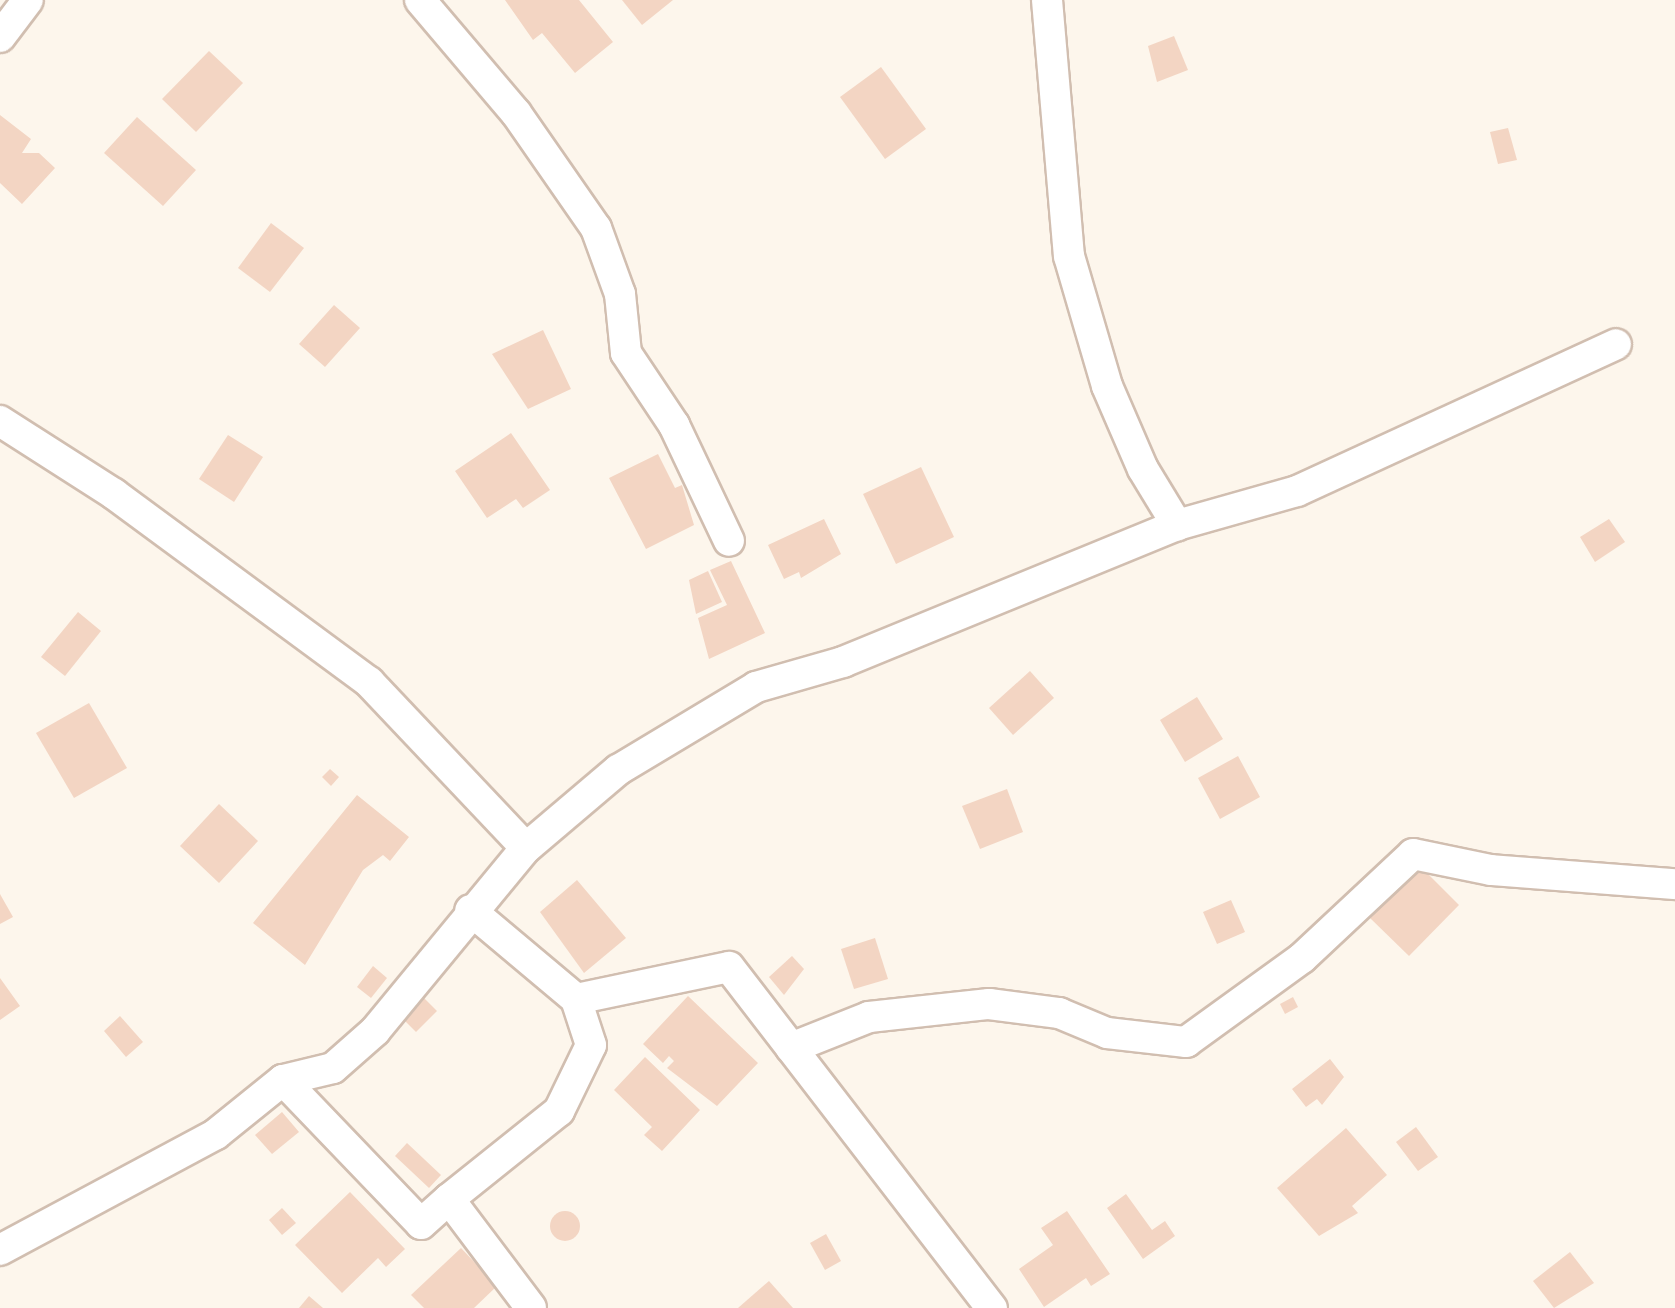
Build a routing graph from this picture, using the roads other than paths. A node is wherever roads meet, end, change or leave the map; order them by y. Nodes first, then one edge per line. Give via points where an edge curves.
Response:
1 (28, 0) edge
2 (420, 0) edge
3 (1047, 0) edge
4 (0, 37) edge
5 (1616, 344) dead end
6 (0, 421) edge
7 (1177, 525) junction
8 (729, 541) dead end
9 (526, 848) junction
10 (1675, 884) edge
11 (470, 910) junction
12 (576, 999) junction
13 (791, 1048) junction
14 (283, 1080) junction
15 (449, 1199) junction
16 (0, 1250) edge
17 (531, 1308) edge
18 (992, 1308) edge

1 - 4 street
2 - 8 street via 516,113 596,228 620,294 626,353 674,425
3 - 7 street via 1069,256 1107,386 1143,469
5 - 7 street via 1297,491
6 - 9 street via 114,494 369,682
7 - 9 street via 843,662 756,687 618,770
9 - 11 street
10 - 13 street via 1491,870 1413,854 1302,958 1186,1042 1107,1033 1059,1013 989,1004 869,1017
11 - 12 street
11 - 14 street via 375,1031 333,1068
12 - 13 street via 729,967
12 - 15 street via 591,1045 559,1111
13 - 18 street
14 - 15 street via 421,1224
14 - 16 street via 216,1134
15 - 17 street

